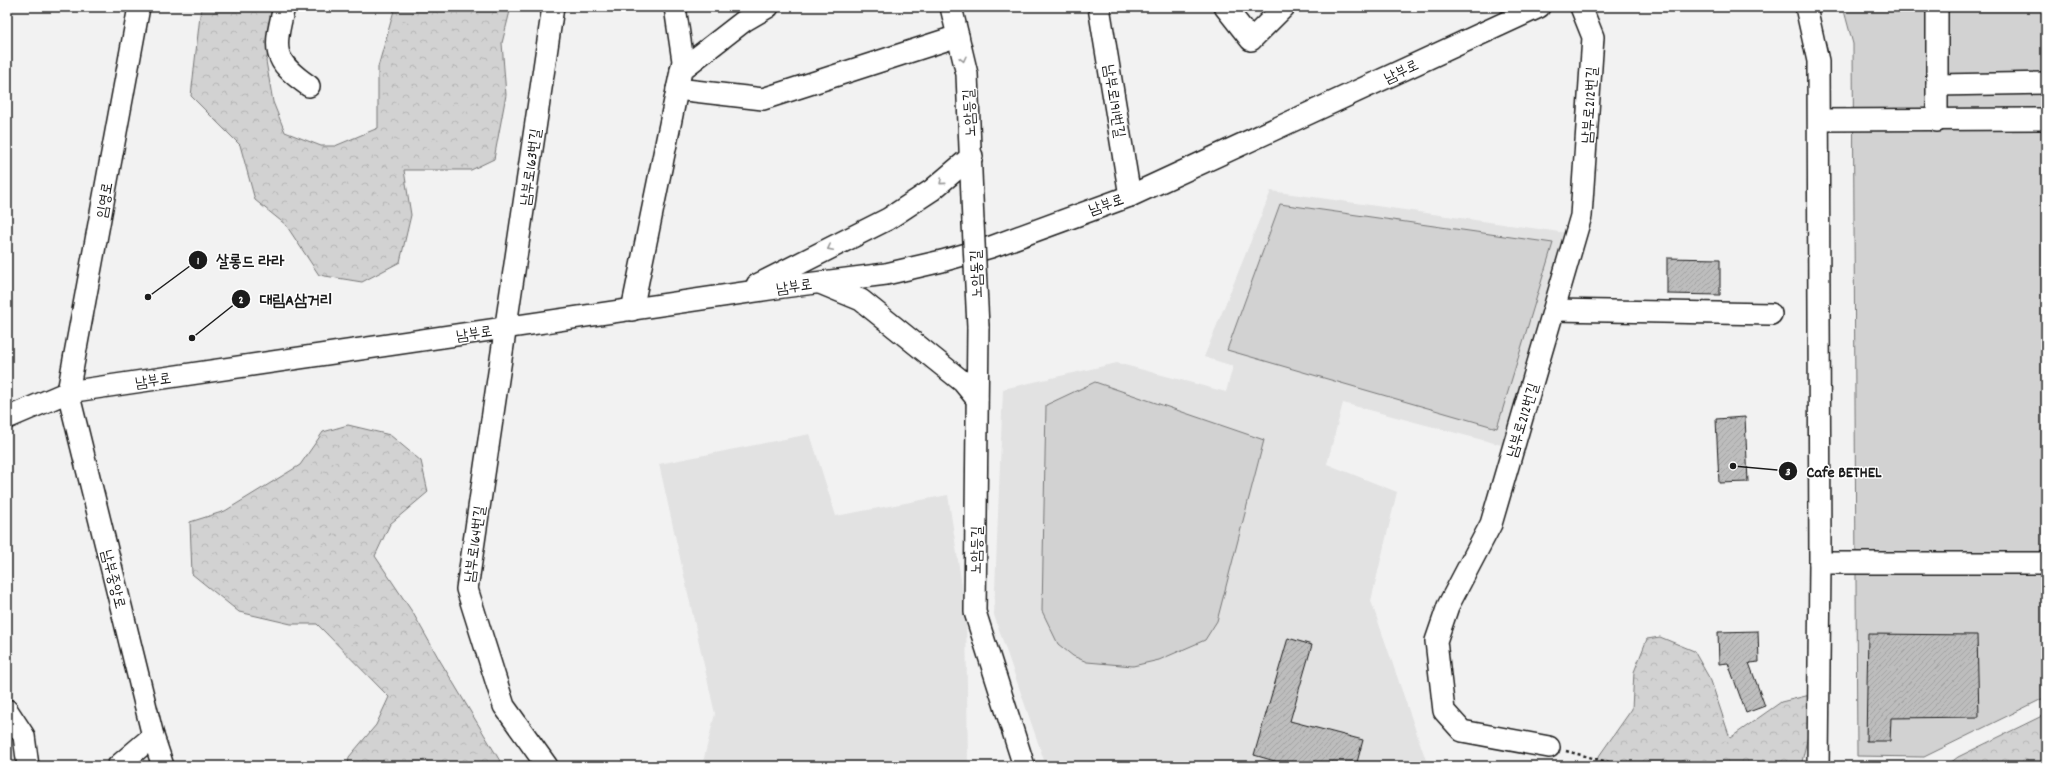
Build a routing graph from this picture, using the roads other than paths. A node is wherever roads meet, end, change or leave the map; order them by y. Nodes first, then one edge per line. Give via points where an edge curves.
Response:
1 (140, 7) edge
2 (284, 7) edge
3 (553, 7) edge
4 (675, 7) edge
5 (768, 7) edge
6 (951, 7) edge
7 (1099, 7) edge
8 (1225, 7) edge
9 (1284, 7) edge
10 (1540, 7) edge
11 (1581, 7) edge
12 (1806, 7) edge
13 (1937, 7) edge
14 (958, 36) junction
15 (679, 80) junction
16 (2046, 82) edge
17 (1937, 85) junction
18 (309, 86) dead end
19 (1818, 120) junction
20 (2046, 120) edge
21 (1938, 121) junction
22 (972, 156) junction
23 (1130, 196) junction
24 (973, 222) joint
25 (819, 282) junction
26 (739, 294) junction
27 (632, 310) junction
28 (1555, 310) junction
29 (1771, 314) dead end
30 (978, 327) joint
31 (507, 328) junction
32 (68, 392) junction
33 (977, 399) junction
34 (7, 418) edge
35 (1820, 563) junction
36 (2046, 563) edge
37 (7, 710) edge
38 (153, 736) junction
39 (1548, 747) road end
40 (28, 766) edge
41 (118, 766) edge
42 (163, 766) edge
43 (547, 766) edge
44 (1024, 766) edge
45 (1818, 766) edge

1 - 32 street, 임영로
2 - 18 street via 277,49 281,63 291,74
3 - 31 street, 남부로163번길
4 - 15 street via 683,61
5 - 15 street via 744,21
6 - 14 street, 노암등길
7 - 23 street, 남부로191번길
8 - 9 street via 1251,40
10 - 23 street, 남부로
11 - 28 street, 남부로212번길 via 1593,37 1581,216
12 - 19 street via 1818,61
13 - 17 street
14 - 15 street via 763,99
14 -> 22 street, 노암등길 via 967,74
15 - 27 street
16 - 17 street
17 - 21 street
19 - 21 street
19 - 35 street
20 - 21 street
22 - 24 street, 노암등길
22 -> 26 street via 932,190 888,219
23 - 25 street, 남부로 via 991,247 942,261 886,274
24 - 30 street, 노암동길, bridge
25 - 26 street, 남부로
25 - 33 street via 861,300 963,382
26 - 27 street, 남부로
27 - 31 street, 남부로
28 - 29 street
28 - 39 street, 남부로212번길 via 1492,524 1448,606 1436,640 1444,711 1462,732
30 - 33 street, 노암등길
31 - 32 street, 남부로
31 - 43 street, 남부로164번길 via 467,589 504,706
32 - 34 street, 남부로
32 - 38 street, 남부중앙로
33 - 44 street, 노암등길 via 975,612
35 - 36 street
35 - 45 street
37 - 40 street via 24,736
38 - 41 street
38 - 42 street, 남부중앙로

